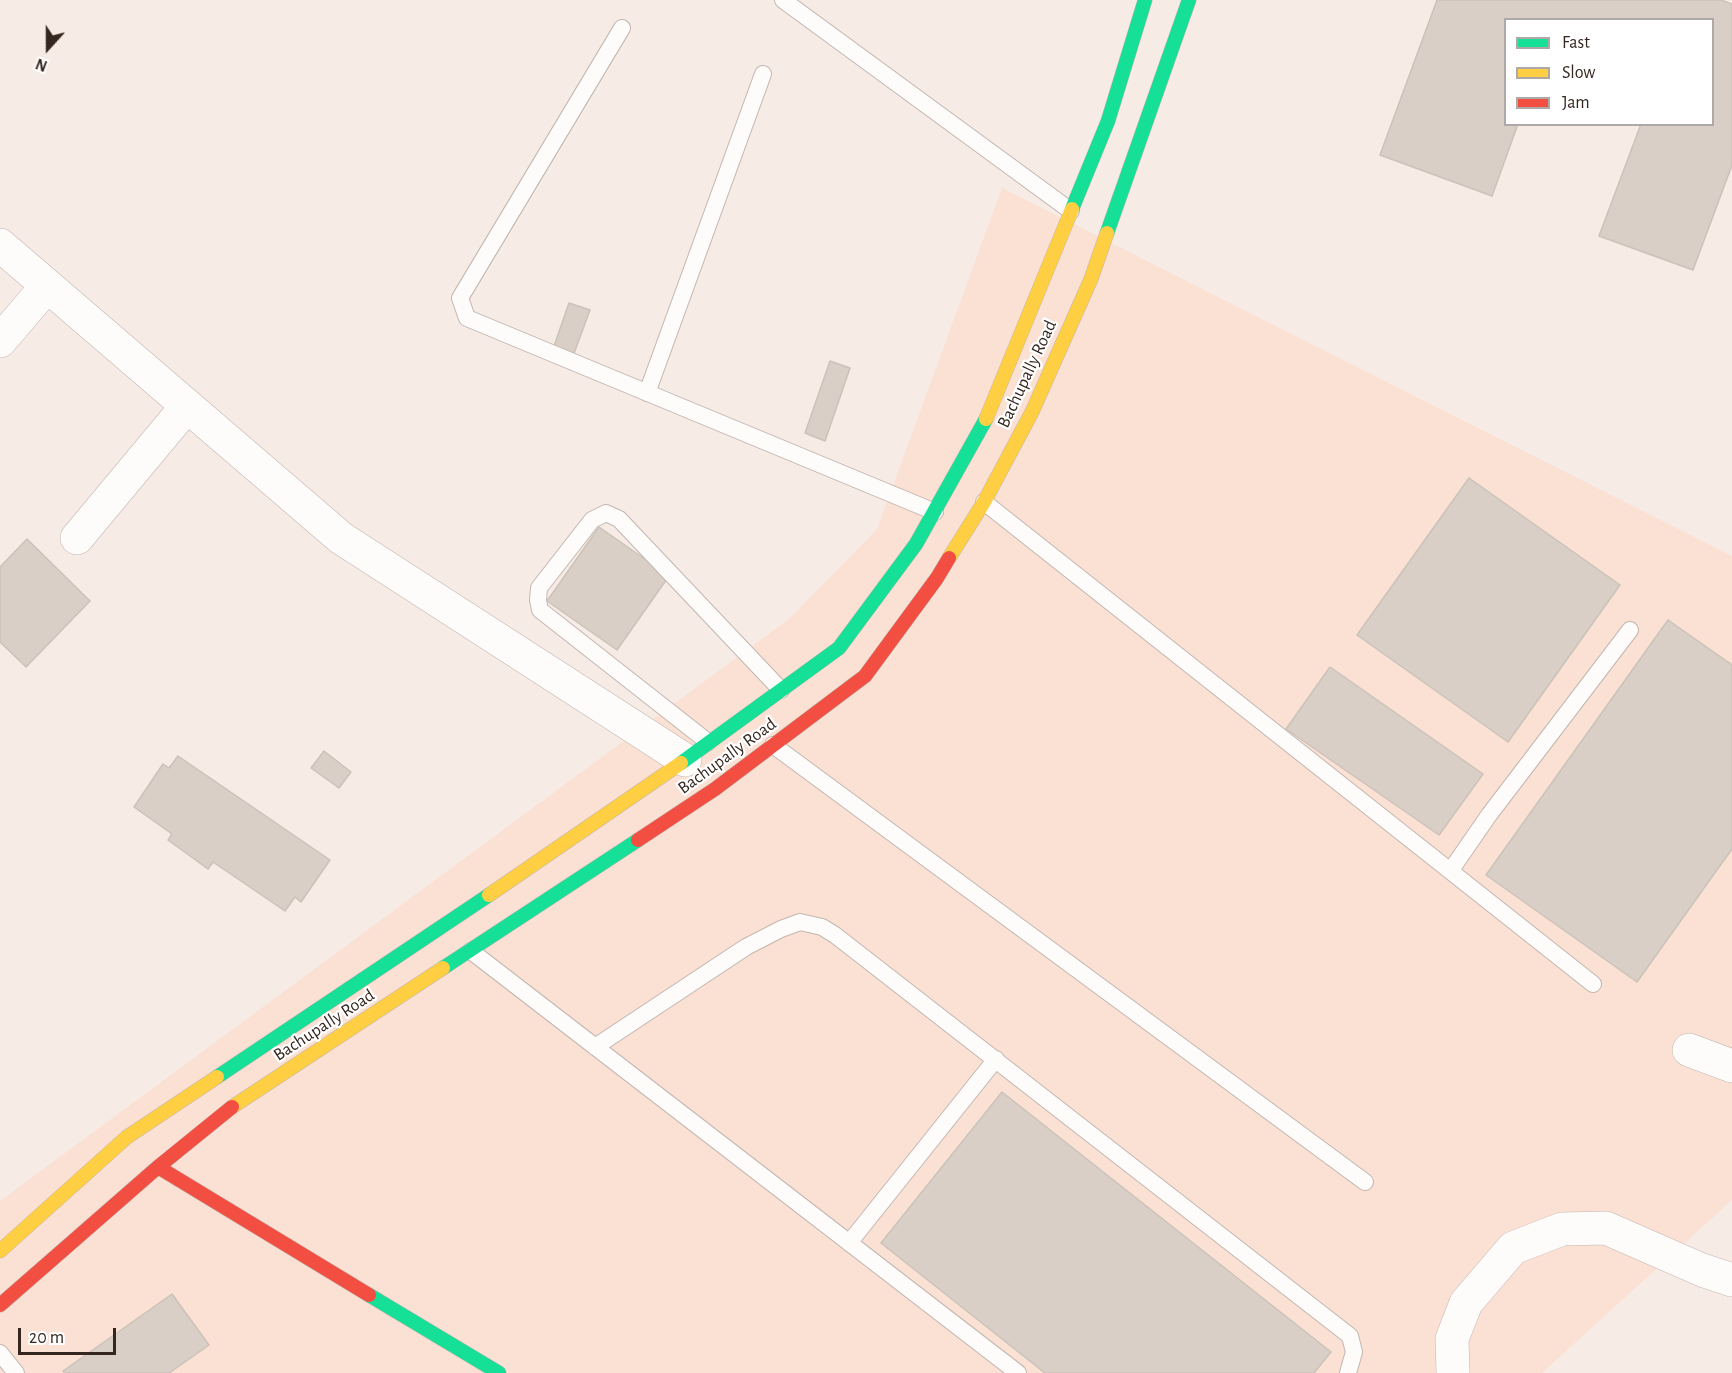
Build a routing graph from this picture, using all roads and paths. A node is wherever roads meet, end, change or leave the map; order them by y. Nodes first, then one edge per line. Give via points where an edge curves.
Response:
1 (783, 0) edge
2 (1145, 0) edge
3 (1189, 0) edge
4 (621, 28) dead end
5 (763, 74) dead end
6 (1071, 211) junction
7 (0, 245) edge
8 (47, 286) junction
9 (0, 341) edge
10 (647, 393) junction
11 (187, 406) junction
12 (984, 502) junction
13 (935, 512) junction
14 (77, 538) dead end
15 (1629, 630) dead end
16 (781, 690) junction
17 (773, 745) junction
18 (697, 751) junction
19 (1451, 870) junction
20 (471, 951) junction
21 (1593, 984) dead end
22 (595, 1047) junction
23 (1689, 1050) dead end
24 (996, 1059) junction
25 (1732, 1066) edge
26 (158, 1167) junction
27 (1365, 1182) dead end
28 (849, 1243) junction
29 (0, 1251) edge
30 (1732, 1281) edge
31 (0, 1305) edge
32 (0, 1353) edge
33 (15, 1373) edge
34 (499, 1373) edge
35 (1018, 1373) edge
36 (1348, 1373) edge
37 (1453, 1373) edge

1 - 6 lane
2 - 6 main road, Bachupally Road via 1108,120
3 - 12 main road, Bachupally Road via 1091,279 1032,412
4 - 10 lane via 460,298 467,318
5 - 10 lane
6 - 13 main road, Bachupally Road via 988,415
7 - 8 street
8 - 9 street
8 - 11 street
10 - 13 lane
11 - 14 street
11 - 18 street via 341,538
12 - 17 main road, Bachupally Road via 937,578 865,676
12 - 19 lane
13 - 16 main road, Bachupally Road via 839,648
15 - 19 lane
16 - 18 main road, Bachupally Road
16 - 18 lane via 619,519 606,513 592,520 539,588 540,610
17 - 20 main road, Bachupally Road via 715,789
17 - 27 lane
18 - 29 main road, Bachupally Road via 128,1137
19 - 21 lane
20 - 22 lane
20 - 26 main road, Bachupally Road via 227,1110
22 - 24 lane via 746,947 800,922 835,934
22 - 28 lane
23 - 25 street
24 - 28 lane
24 - 36 lane via 1350,1336 1354,1352
26 - 31 main road, Bachupally Road
26 - 34 main road
28 - 35 lane
30 - 37 street via 1606,1227 1562,1229 1513,1248 1466,1303 1452,1339
32 - 33 lane

